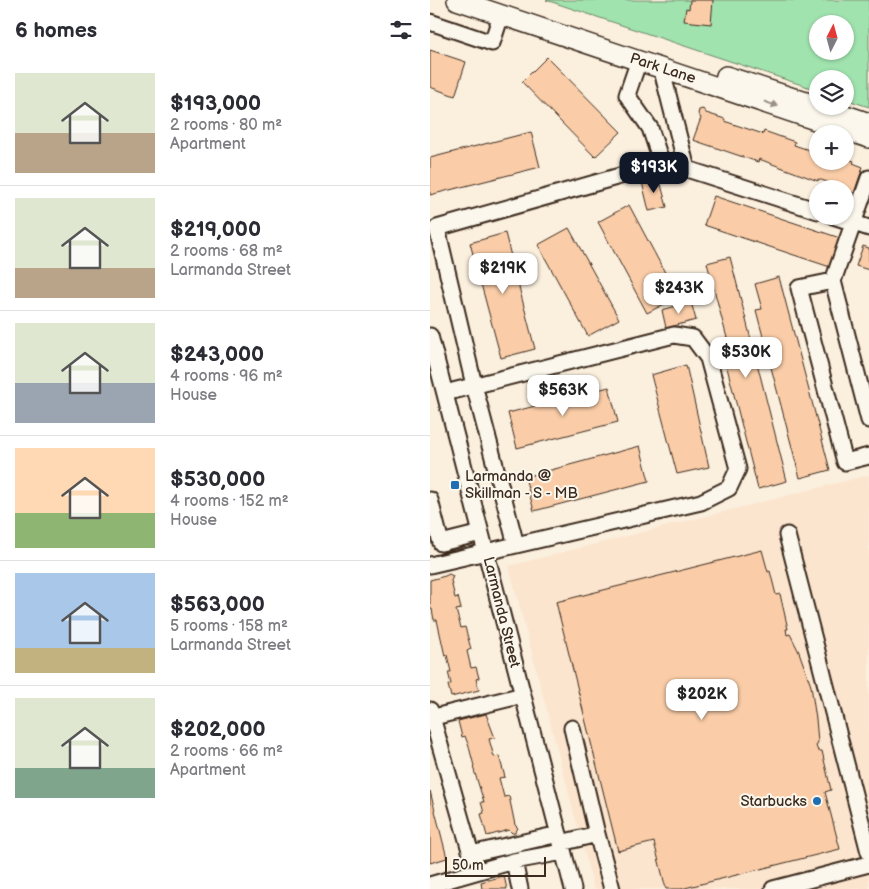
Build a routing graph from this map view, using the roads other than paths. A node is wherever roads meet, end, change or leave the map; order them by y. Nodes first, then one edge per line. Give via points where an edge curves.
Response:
1 (456, 0) edge
2 (499, 7) edge
3 (430, 22) edge
4 (639, 60) junction
5 (661, 67) junction
6 (809, 103) edge
7 (845, 115) edge
8 (869, 123) edge
9 (869, 138) edge
10 (869, 178) edge
11 (809, 208) edge
12 (854, 220) edge
13 (854, 223) edge
14 (852, 225) edge
15 (433, 228) edge
16 (869, 228) edge
17 (833, 281) junction
18 (430, 338) edge
19 (474, 385) junction
20 (445, 392) junction
21 (869, 420) edge
22 (869, 456) edge
23 (430, 500) edge
24 (481, 533) junction
25 (786, 535) dead end
26 (436, 545) edge
27 (516, 545) junction
28 (486, 552) junction
29 (430, 565) edge
30 (523, 694) junction
31 (431, 715) edge
32 (572, 728) dead end
33 (597, 834) junction
34 (561, 843) junction
35 (869, 852) edge
36 (514, 861) junction
37 (869, 864) edge
38 (430, 885) edge
39 (520, 889) edge
40 (573, 889) edge
41 (612, 889) edge
42 (773, 889) edge

1 - 2 main road, Park Lane
2 - 3 street via 492,43
2 - 4 main road, Park Lane
2 - 6 main road, Park Lane
4 - 5 main road, Park Lane
4 - 15 street via 627,95 650,128 662,164
5 -> 9 main road, Park Lane
5 - 11 street via 686,169
7 - 8 main road, Park Lane
10 - 12 street
13 - 16 street
14 - 17 street
15 - 19 street
17 - 21 street
17 - 22 street via 799,288 845,462
18 - 20 street, Larmanda Street
19 - 20 street
19 - 27 street
19 - 27 street via 674,335 694,338 708,358 738,469 729,488 701,502
20 - 24 street, Larmanda Street
23 - 26 street
24 - 26 street
24 - 28 street, Larmanda Street
25 - 35 street
27 - 28 street
28 - 29 street
28 - 30 street, Larmanda Street
30 - 31 street
30 - 34 street, Larmanda Street
31 - 34 street via 471,854
32 - 33 street
33 - 34 street
33 - 41 street
34 - 36 street
34 - 40 street, Larmanda Street
36 - 38 street
36 - 39 street
37 - 42 street

